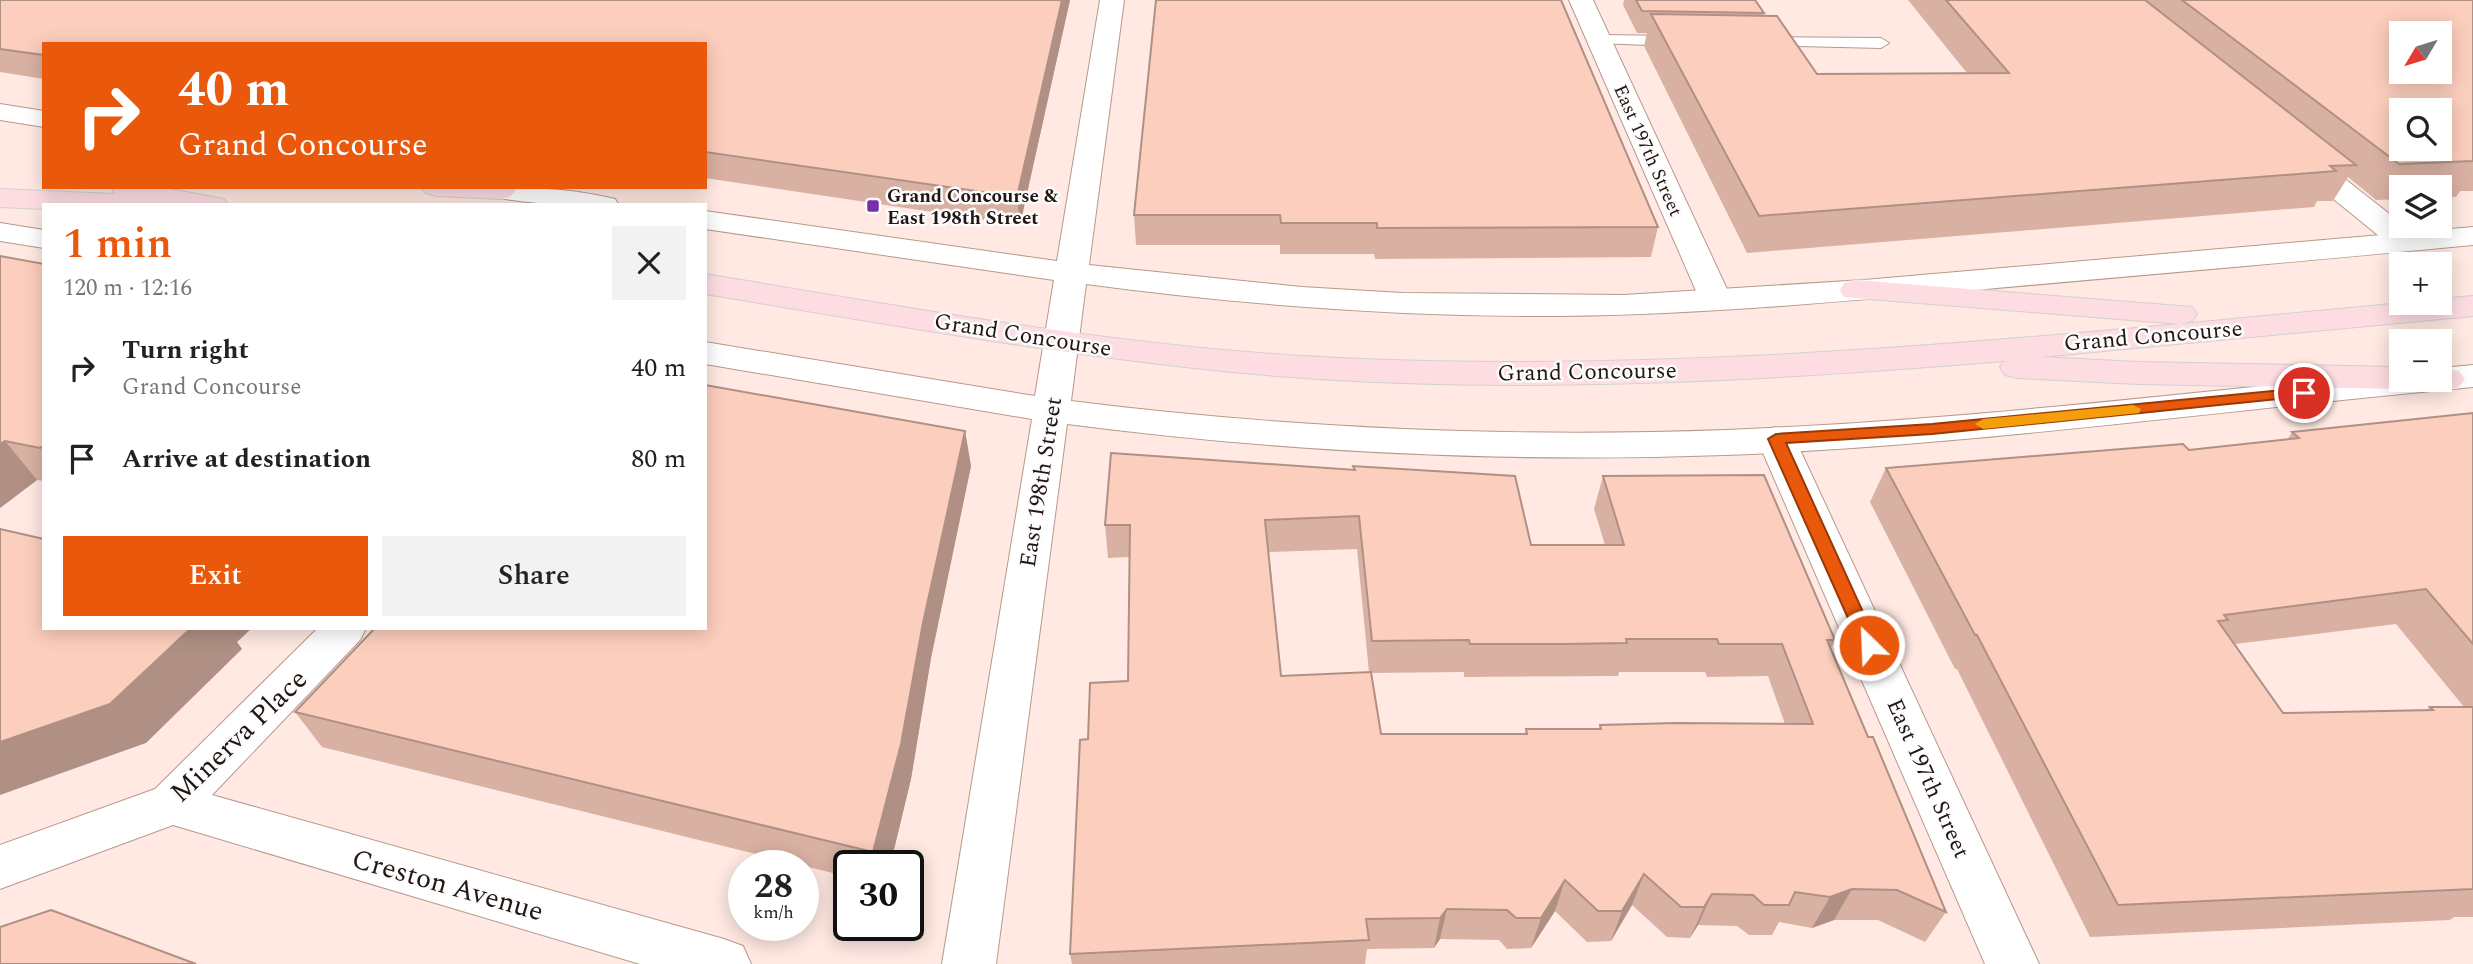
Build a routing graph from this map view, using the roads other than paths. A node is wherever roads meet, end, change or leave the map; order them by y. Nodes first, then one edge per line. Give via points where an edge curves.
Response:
1 (1112, 0) edge
2 (1581, 0) edge
3 (1601, 40) junction
4 (1691, 41) edge
5 (1745, 41) edge
6 (1881, 43) dead end
7 (0, 112) edge
8 (42, 119) edge
9 (2276, 137) edge
10 (22, 178) edge
11 (42, 182) edge
12 (76, 189) edge
13 (118, 189) edge
14 (500, 189) edge
15 (144, 203) edge
16 (201, 203) edge
17 (591, 203) edge
18 (707, 220) edge
19 (0, 232) edge
20 (2473, 236) edge
21 (42, 239) edge
22 (2406, 243) junction
23 (1070, 274) junction
24 (707, 284) edge
25 (1856, 290) junction
26 (1716, 300) junction
27 (2473, 306) edge
28 (2290, 323) junction
29 (1061, 341) junction
30 (707, 353) edge
31 (1879, 360) junction
32 (2389, 378) edge
33 (2389, 385) edge
34 (1051, 410) junction
35 (1776, 439) junction
36 (343, 630) edge
37 (172, 804) junction
38 (0, 867) edge
39 (724, 964) edge
40 (969, 964) edge
41 (2012, 964) edge

1 - 23 street, East 198th Street
2 - 3 street, East 197th Street
3 - 4 lane
3 - 26 street, East 197th Street
5 - 6 lane
7 - 8 street
9 - 22 street
10 - 11 main road
12 - 15 main road
13 - 16 main road
14 - 17 street
18 - 23 street
19 - 21 street
20 - 22 street
22 - 25 street
23 - 26 street via 1389,303 1505,306
23 - 29 street, East 198th Street
24 - 29 main road, Grand Concourse
25 - 26 street
25 - 28 main road
27 - 28 main road, Grand Concourse
28 - 31 main road, Grand Concourse
29 - 31 main road, Grand Concourse via 1155,355 1362,371 1606,373
29 - 34 street, East 198th Street
30 - 34 street
31 - 32 main road via 2138,373
33 - 35 street via 1932,429
34 - 35 street via 1306,434 1448,441 1622,444
34 - 40 street, East 198th Street
35 - 41 street, East 197th Street
36 - 37 street, Minerva Place
37 - 38 street, Minerva Place
37 - 39 street, Creston Avenue

